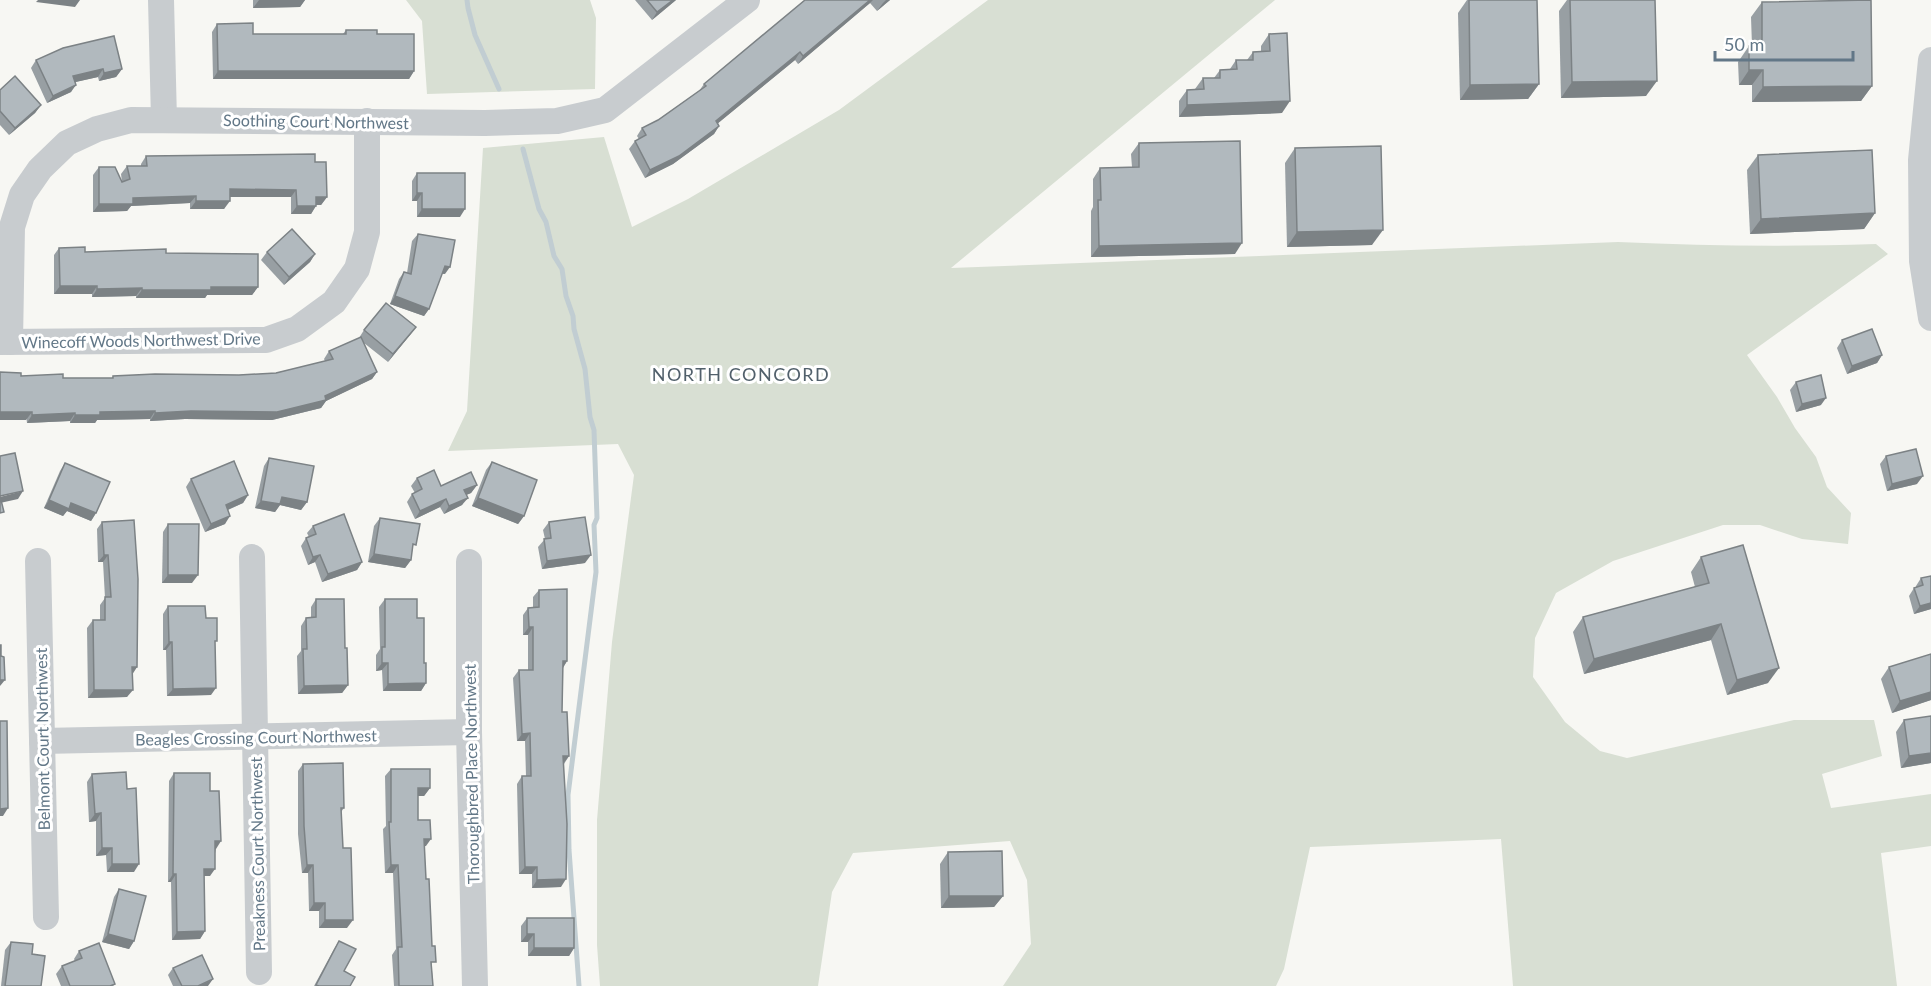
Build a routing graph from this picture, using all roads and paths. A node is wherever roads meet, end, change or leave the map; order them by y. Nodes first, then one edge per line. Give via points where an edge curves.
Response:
1 (161, 0) edge
2 (747, 0) edge
3 (1931, 60) edge
4 (164, 120) junction
5 (367, 122) junction
6 (1931, 318) edge
7 (5, 342) edge
8 (252, 557) dead end
9 (38, 561) dead end
10 (469, 562) dead end
11 (469, 732) junction
12 (255, 737) junction
13 (42, 741) junction
14 (46, 916) dead end
15 (259, 972) dead end
16 (475, 986) edge

1 - 4 street
2 - 5 street, Soothing Court Northwest via 605,110 557,121
3 - 6 street via 1922,170 1922,261
4 - 5 street, Soothing Court Northwest
4 - 7 street, Soothing Court Northwest via 131,120 97,129 67,143 40,169 22,195 12,227
5 - 7 street, Winecoff Woods Northwest Drive via 367,232 357,270 334,302 297,329 266,340
8 - 12 street, Preakness Court Northwest
9 - 13 street, Belmont Court Northwest
10 - 11 street, Thoroughbred Place Northwest
11 - 12 street, Beagles Crossing Court Northwest
11 - 16 street, Thoroughbred Place Northwest
12 - 13 street, Beagles Crossing Court Northwest
12 - 15 street, Preakness Court Northwest
13 - 14 street, Belmont Court Northwest

